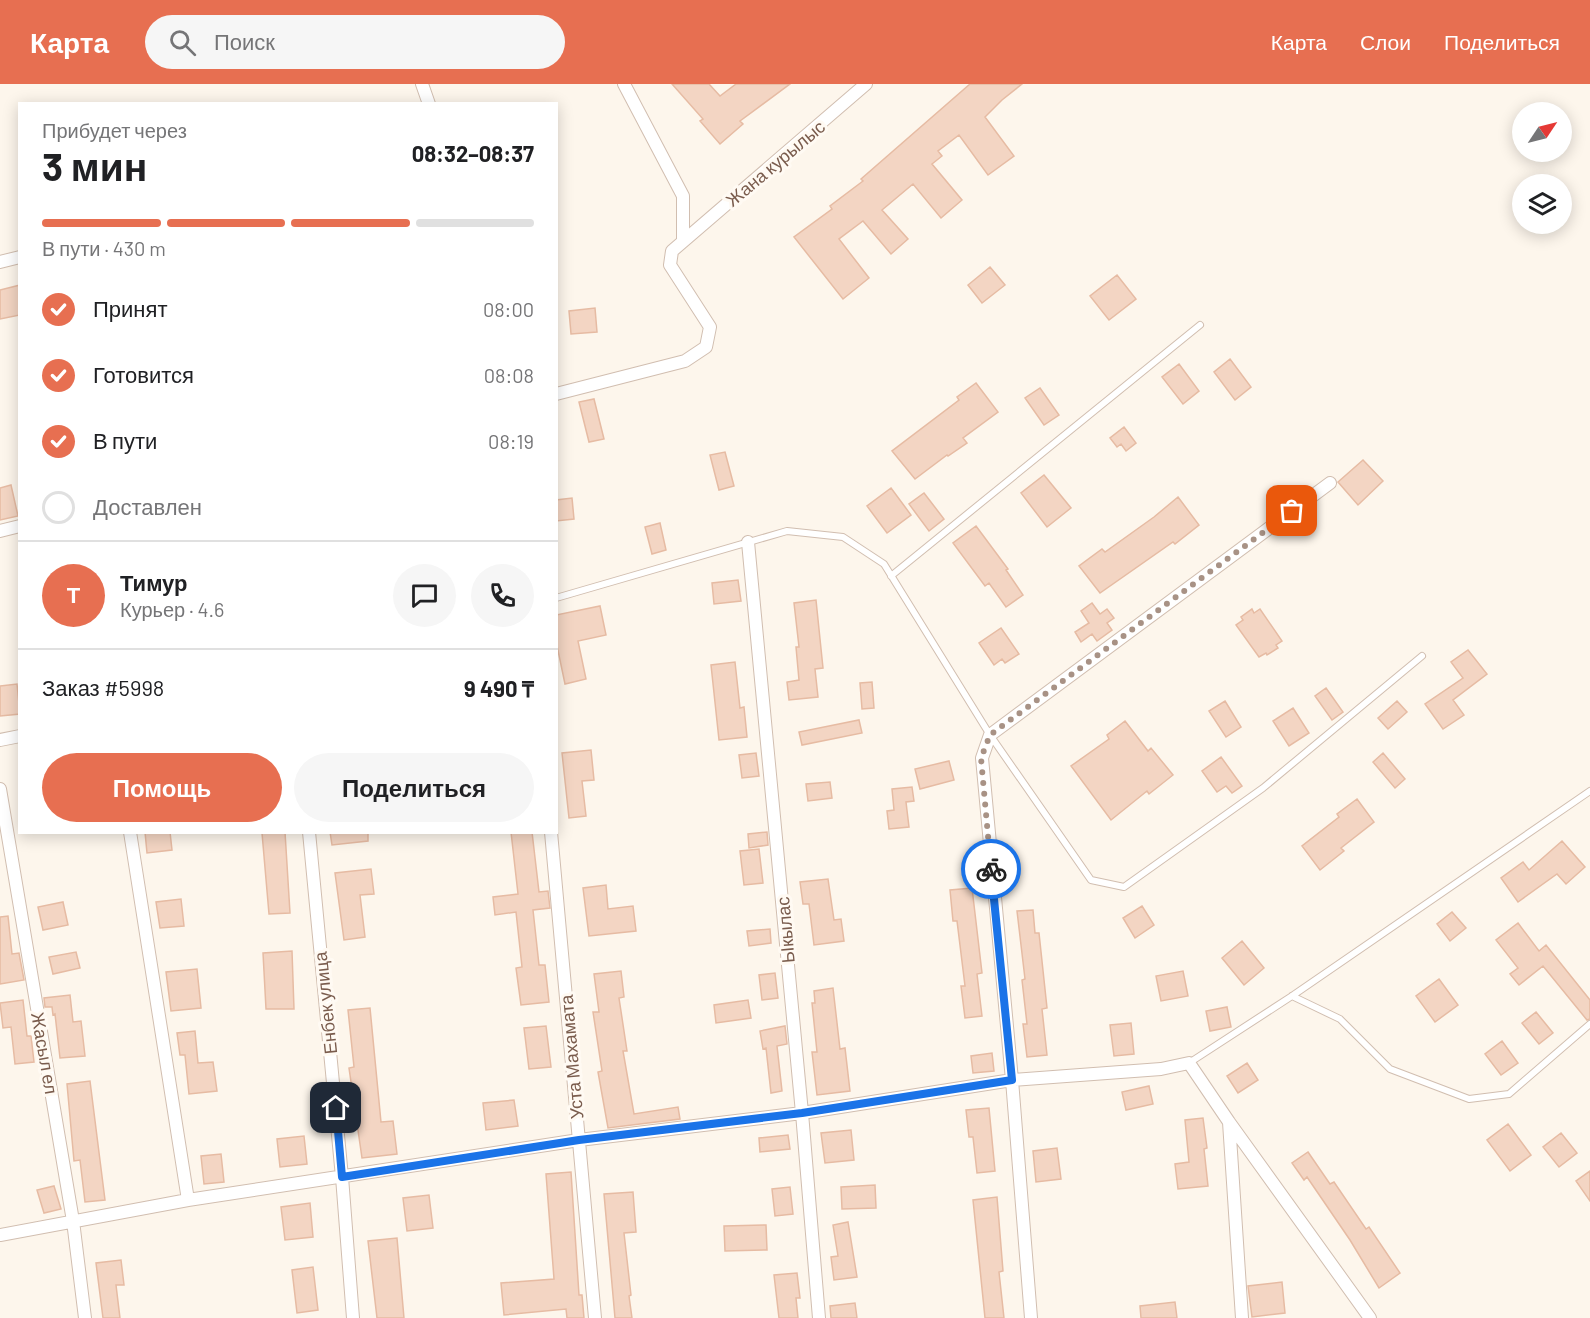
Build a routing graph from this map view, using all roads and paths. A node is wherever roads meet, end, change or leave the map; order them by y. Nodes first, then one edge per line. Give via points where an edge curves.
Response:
1 (422, 84) edge
2 (624, 84) edge
3 (866, 84) edge
4 (428, 102) edge
5 (683, 241) junction
6 (18, 258) edge
7 (0, 262) edge
8 (1200, 325) dead end
9 (558, 393) edge
10 (1330, 483) dead end
11 (18, 526) edge
12 (0, 531) edge
13 (748, 542) junction
14 (891, 576) junction
15 (558, 597) edge
16 (1422, 656) dead end
17 (990, 735) junction
18 (18, 736) edge
19 (0, 740) edge
20 (0, 789) edge
21 (1590, 791) edge
22 (130, 834) edge
23 (309, 834) edge
24 (551, 834) edge
25 (1292, 996) junction
26 (1590, 1024) edge
27 (1189, 1063) junction
28 (1012, 1080) junction
29 (802, 1113) junction
30 (1229, 1122) junction
31 (579, 1140) junction
32 (342, 1177) junction
33 (188, 1200) junction
34 (73, 1221) junction
35 (0, 1236) edge
36 (85, 1318) edge
37 (353, 1318) edge
38 (595, 1318) edge
39 (819, 1318) edge
40 (1031, 1318) edge
41 (1242, 1318) edge
42 (1370, 1318) edge

1 - 4 street
2 - 5 street, Жана курылыс via 682,196
3 - 5 street, Жана курылыс
5 - 9 street, Жана курылыс via 672,250 670,265 710,327 706,347 685,361
6 - 7 street
8 - 14 lane
10 - 17 street
11 - 12 street
13 - 14 lane via 787,531 843,537 884,564
13 - 15 lane
13 - 29 street, Ыкылас
14 - 17 lane
16 - 17 lane via 1263,788 1124,887 1091,880
17 - 28 street via 981,758
18 - 19 street
20 - 34 street, Жасыл ел
21 - 25 lane
22 - 33 street
23 - 32 street, Енбек улица
24 - 31 street, Уста Махамата
25 - 26 lane via 1340,1018 1390,1069 1469,1099 1509,1094
25 - 27 lane
27 - 28 street via 1161,1069
27 - 30 street
28 - 29 street
28 - 40 street
29 - 31 street
29 - 39 street, Ыкылас
30 - 41 street
30 - 42 street
31 - 32 street
31 - 38 street, Уста Махамата
32 - 33 street
32 - 37 street, Енбек улица
33 - 34 street
34 - 35 street
34 - 36 street, Жасыл ел

